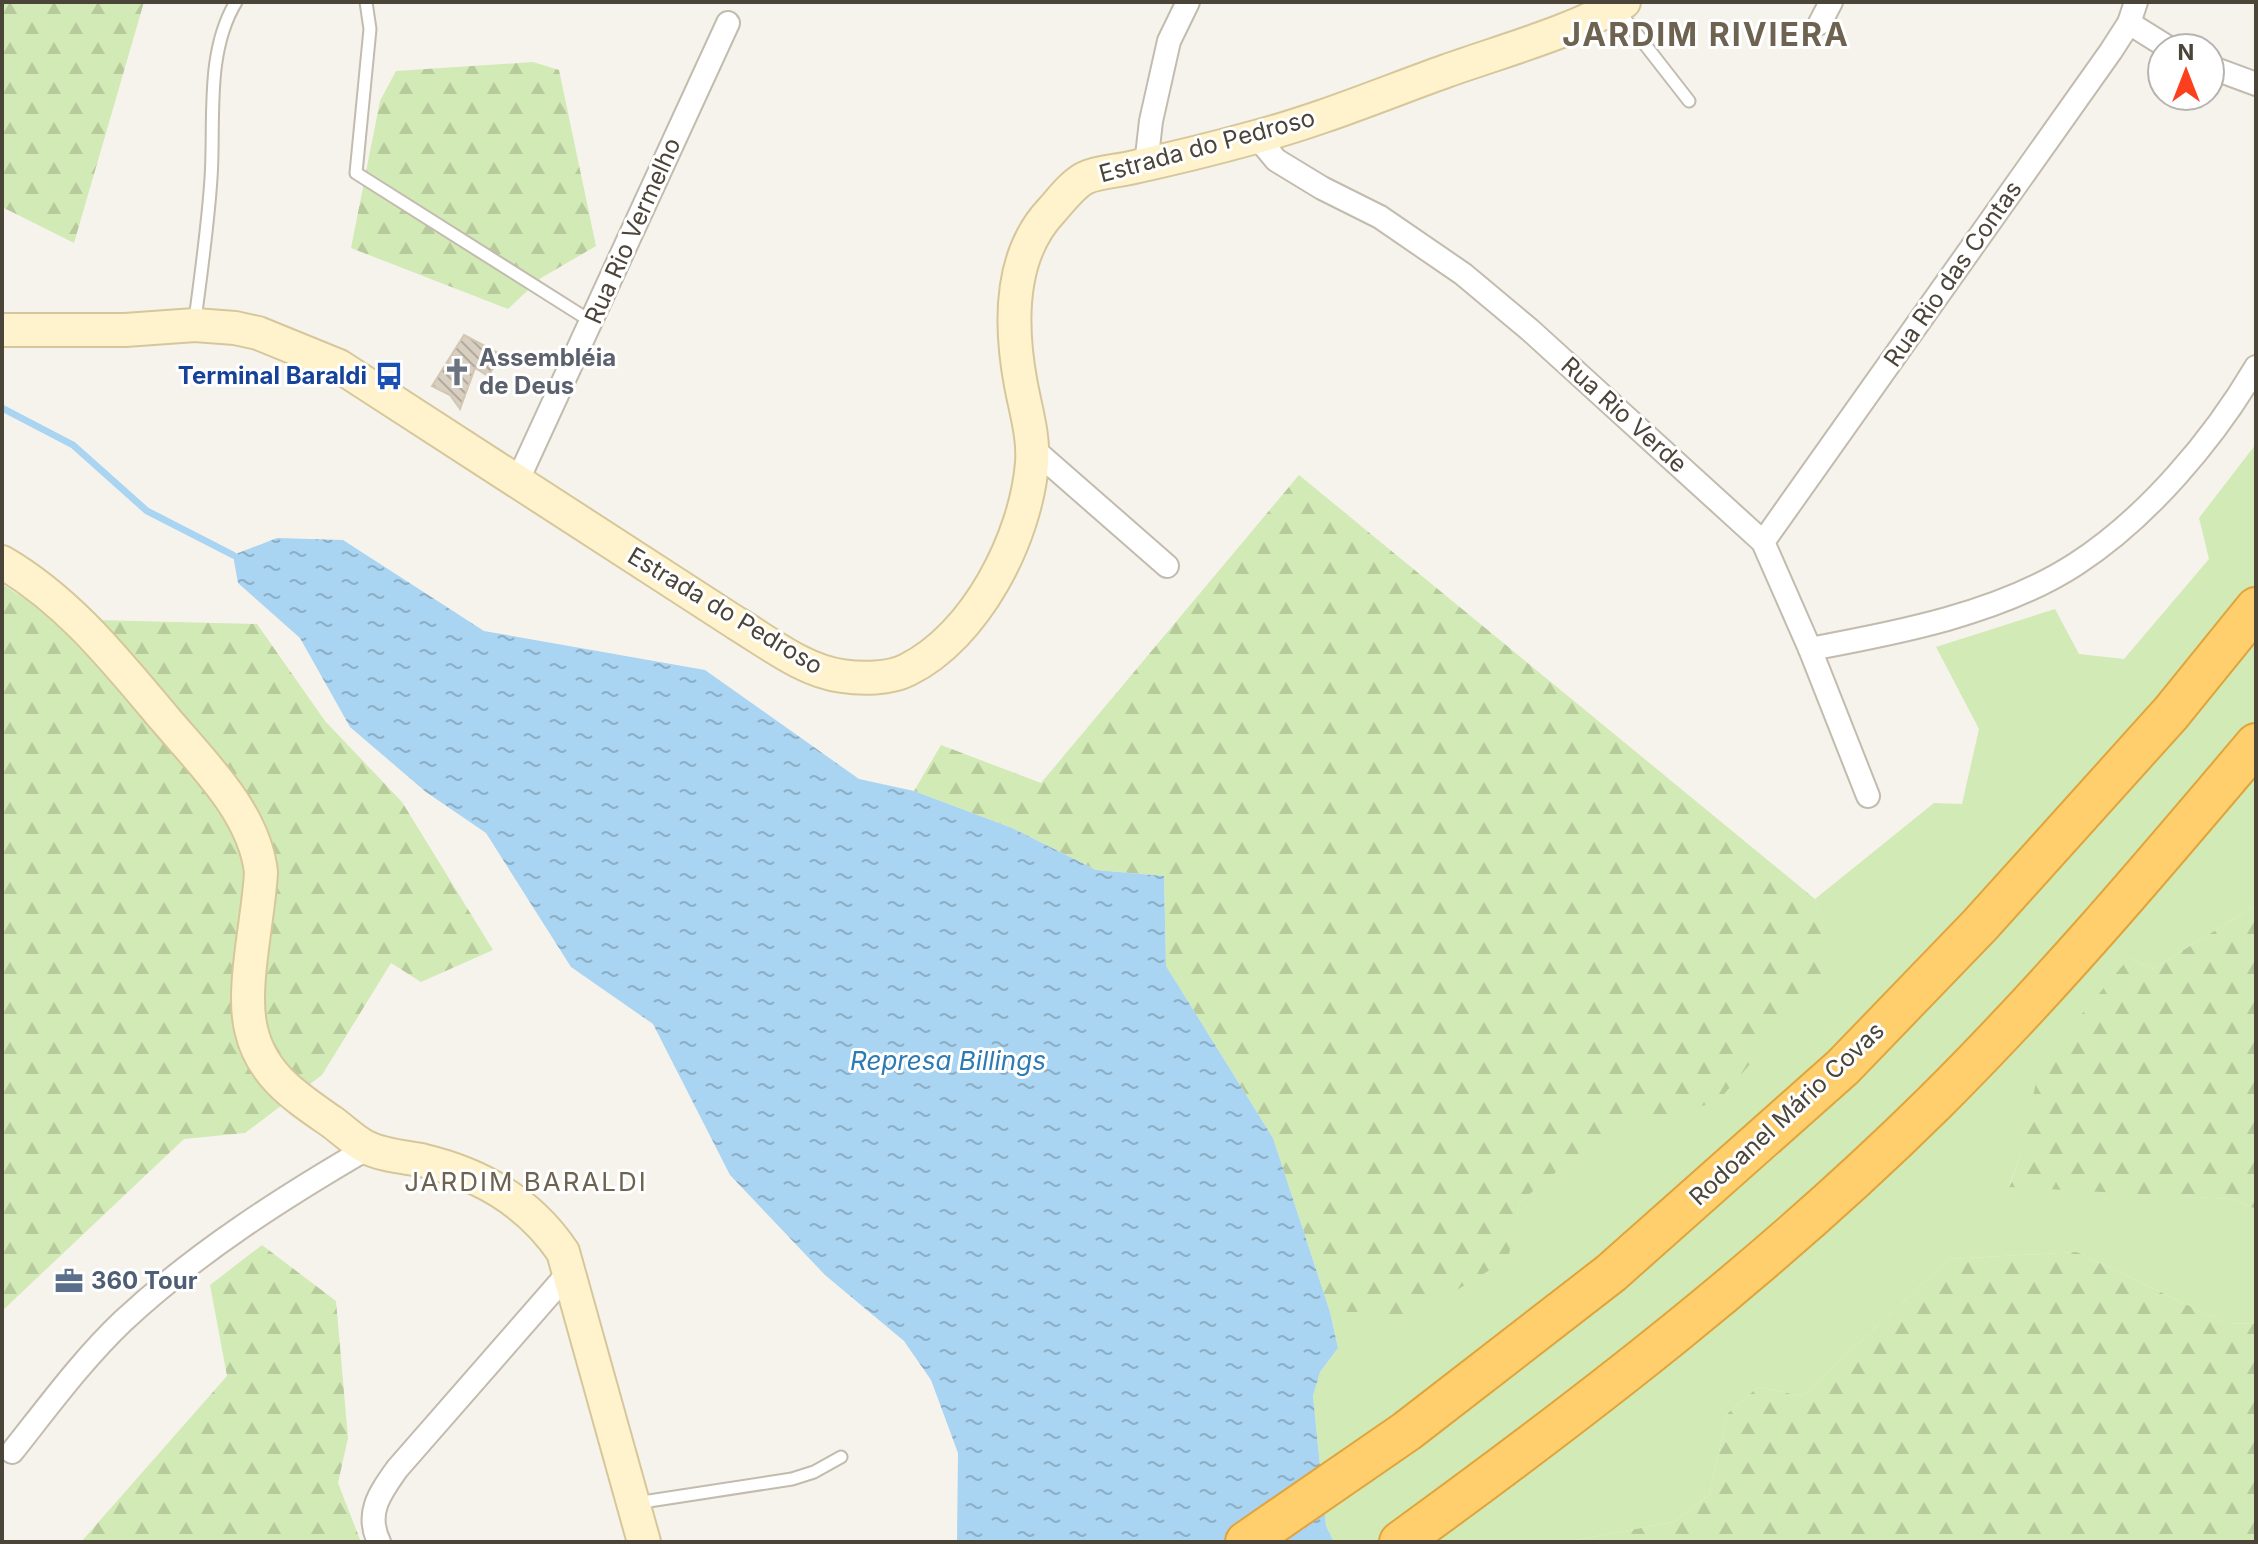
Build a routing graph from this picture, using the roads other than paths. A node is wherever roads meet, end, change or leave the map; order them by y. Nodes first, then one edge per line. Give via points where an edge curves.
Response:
1 (236, 2) edge
2 (366, 2) edge
3 (1188, 2) edge
4 (1831, 2) edge
5 (1619, 4) edge
6 (2133, 13) edge
7 (728, 23) dead end
8 (1820, 23) dead end
9 (2153, 32) edge
10 (2226, 73) edge
11 (2256, 84) edge
12 (1689, 101) dead end
13 (1257, 137) junction
14 (1146, 165) junction
15 (592, 322) junction
16 (195, 325) junction
17 (2, 330) edge
18 (2256, 367) edge
19 (1031, 447) junction
20 (517, 482) junction
21 (1763, 542) junction
22 (2, 562) edge
23 (1167, 566) dead end
24 (2256, 608) edge
25 (1810, 649) junction
26 (2256, 744) edge
27 (1868, 796) dead end
28 (368, 1148) junction
29 (570, 1271) junction
30 (12, 1452) dead end
31 (841, 1457) dead end
32 (632, 1504) junction
33 (379, 1542) edge
34 (644, 1542) edge
35 (1246, 1542) edge
36 (1400, 1542) edge

1 - 16 lane via 220,39
2 - 15 lane via 370,29 356,173
3 - 14 street via 1169,41
4 - 8 street
5 - 12 lane
5 - 13 main road, Estrada do Pedroso via 1569,28
6 - 9 street
6 - 21 street, Rua Rio das Contas
7 - 15 street, Rua Rio Vermelho
10 - 11 street
13 - 14 main road, Estrada do Pedroso
13 - 21 street, Rua Rio Verde via 1276,160 1380,217 1463,274
14 - 19 main road, Estrada do Pedroso via 1085,178 1044,218 1023,254 1015,295 1015,339
15 - 20 street, Rua Rio Vermelho
16 - 17 main road, Estrada do Pedroso
16 - 20 main road, Estrada do Pedroso via 258,333 339,366
18 - 25 street via 2162,491 2076,564 1981,608
19 - 20 main road, Estrada do Pedroso via 1028,490 1015,532 1003,565 979,604 931,655 904,672 876,678 842,677 802,663
19 - 23 street
21 - 25 street, Rua Rio Verde
22 - 28 main road via 74,615 102,644 226,794 259,855 260,898 248,996 259,1053 287,1090
24 - 35 highway, Rodoanel Mário Covas via 2171,713 1970,936 1843,1067 1611,1273 1407,1431
25 - 27 street, Rua Rio Verde
26 - 36 highway via 2055,979 1932,1105 1713,1303
28 - 29 main road via 455,1170 511,1196 551,1233
28 - 30 street via 275,1205 155,1293 76,1372
29 - 32 main road
29 - 33 street via 381,1491 372,1512
31 - 32 lane via 792,1479
32 - 34 main road

